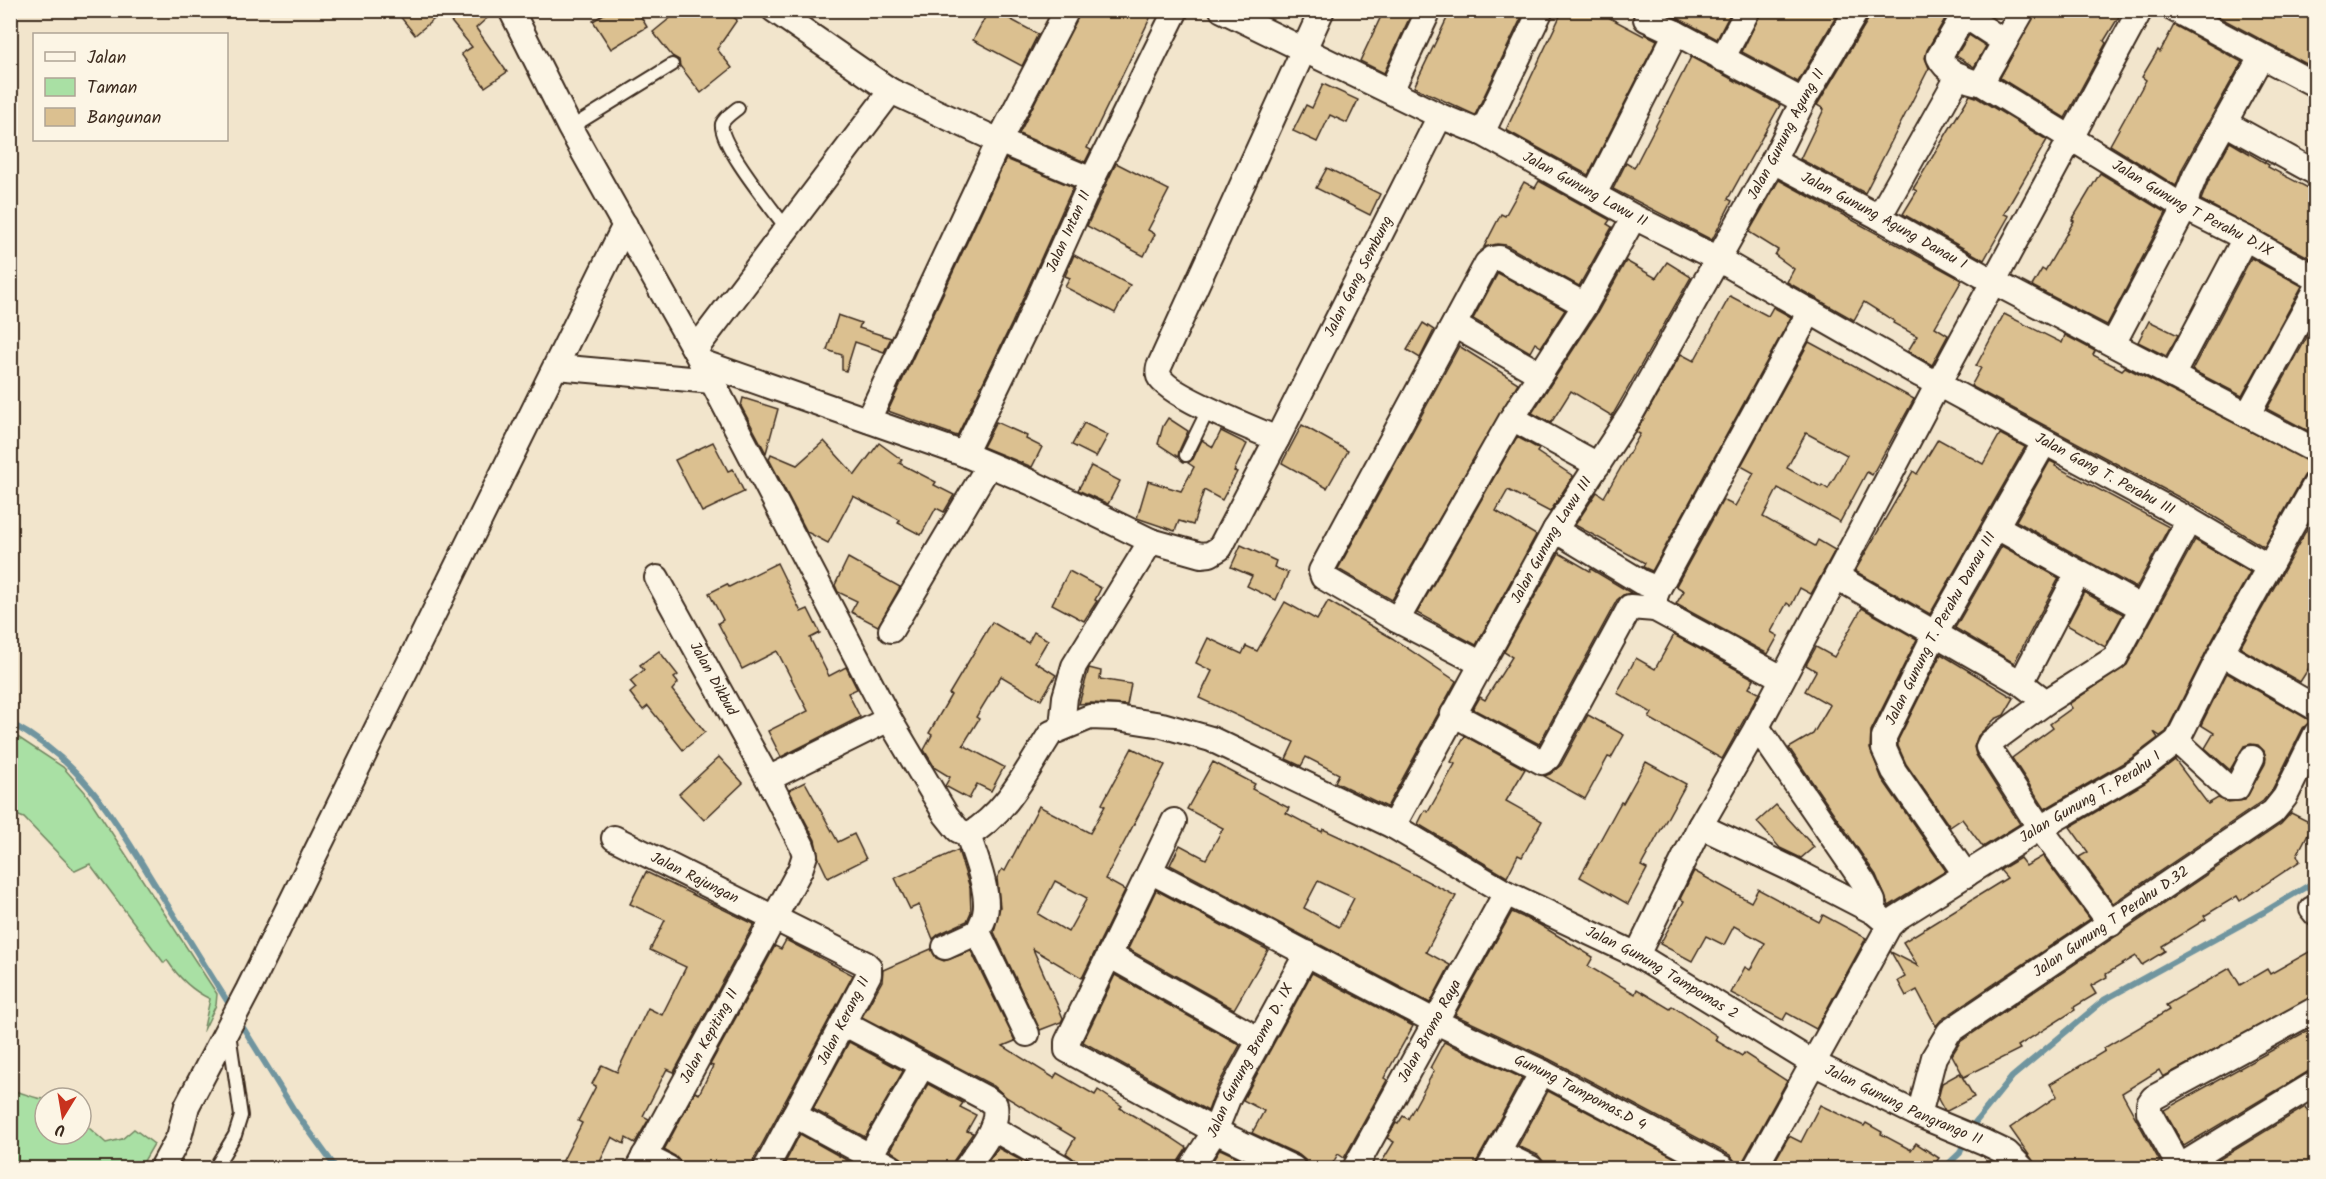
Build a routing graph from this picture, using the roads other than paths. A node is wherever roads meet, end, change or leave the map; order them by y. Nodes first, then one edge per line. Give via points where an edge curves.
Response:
1 (511, 10) edge
2 (774, 10) edge
3 (1066, 10) edge
4 (1176, 10) edge
5 (1222, 10) edge
6 (1322, 10) edge
7 (1429, 10) edge
8 (1541, 10) edge
9 (1649, 10) edge
10 (1748, 10) edge
11 (1857, 10) edge
12 (2023, 10) edge
13 (2140, 10) edge
14 (2175, 10) edge
15 (1960, 13) edge
16 (1676, 33) junction
17 (2005, 42) junction
18 (1304, 51) junction
19 (2261, 57) junction
20 (1722, 59) junction
21 (672, 65) dead end
22 (1970, 79) junction
23 (2316, 86) edge
24 (891, 91) junction
25 (1391, 91) junction
26 (1803, 101) junction
27 (738, 108) dead end
28 (1440, 116) junction
29 (2225, 123) junction
30 (570, 128) junction
31 (1482, 133) junction
32 (2071, 139) junction
33 (999, 141) junction
34 (1773, 161) junction
35 (2316, 173) edge
36 (1092, 180) junction
37 (1594, 194) junction
38 (2185, 208) junction
39 (1634, 217) junction
40 (1879, 217) junction
41 (625, 225) junction
42 (788, 230) junction
43 (2245, 238) junction
44 (1718, 259) junction
45 (2316, 278) edge
46 (1994, 282) junction
47 (2316, 290) edge
48 (1585, 305) junction
49 (1810, 311) junction
50 (1454, 325) junction
51 (2113, 344) junction
52 (703, 365) junction
53 (556, 367) junction
54 (1540, 374) junction
55 (2172, 376) junction
56 (1938, 384) junction
57 (1208, 410) junction
58 (2248, 414) junction
59 (1512, 418) junction
60 (868, 420) junction
61 (1277, 439) junction
62 (2044, 443) junction
63 (2316, 451) edge
64 (964, 454) junction
65 (1186, 455) dead end
66 (989, 465) junction
67 (1598, 465) junction
68 (2316, 483) edge
69 (2189, 520) junction
70 (1997, 527) junction
71 (1555, 530) junction
72 (1151, 541) junction
73 (2269, 567) junction
74 (2078, 573) junction
75 (1837, 577) junction
76 (657, 578) dead end
77 (1652, 594) junction
78 (2142, 608) junction
79 (1397, 620) junction
80 (891, 630) dead end
81 (1936, 632) junction
82 (2222, 653) junction
83 (1482, 664) junction
84 (1782, 678) junction
85 (2021, 683) junction
86 (2313, 701) edge
87 (2046, 702) junction
88 (1453, 714) junction
89 (889, 719) junction
90 (1062, 727) junction
91 (1757, 727) junction
92 (2316, 734) edge
93 (2177, 741) junction
94 (2252, 758) dead end
95 (768, 779) junction
96 (1174, 821) dead end
97 (1392, 826) junction
98 (1700, 826) junction
99 (2040, 828) junction
100 (968, 835) junction
101 (614, 838) dead end
102 (1150, 871) junction
103 (1966, 875) junction
104 (1506, 893) junction
105 (774, 917) junction
106 (1882, 919) junction
107 (2110, 924) junction
108 (978, 932) junction
109 (945, 947) dead end
110 (1308, 952) junction
111 (1109, 955) junction
112 (1637, 955) junction
113 (2316, 1009) edge
114 (1436, 1022) junction
115 (843, 1023) junction
116 (228, 1027) junction
117 (1027, 1034) dead end
118 (1260, 1040) junction
119 (1813, 1063) junction
120 (922, 1066) junction
121 (1542, 1072) junction
122 (2316, 1083) edge
123 (794, 1115) junction
124 (1919, 1115) junction
125 (992, 1128) junction
126 (1215, 1131) junction
127 (1494, 1160) edge
128 (641, 1162) edge
129 (866, 1162) edge
130 (1049, 1165) edge
131 (162, 1168) edge
132 (215, 1168) edge
133 (668, 1168) edge
134 (766, 1168) edge
135 (892, 1168) edge
136 (966, 1168) edge
137 (1191, 1168) edge
138 (1293, 1168) edge
139 (1355, 1168) edge
140 (1532, 1168) edge
141 (1723, 1168) edge
142 (1755, 1168) edge
143 (2022, 1168) edge
144 (2180, 1168) edge

1 - 30 street
2 - 24 street
3 - 33 street
4 - 36 street, Jalan Intan II
5 - 18 street, Jalan Gunung Lawu II
6 - 18 street
7 - 25 street
8 - 31 street
9 - 16 street via 1646,19
10 - 20 street
11 - 26 street, Jalan Gunung Agung II
12 - 17 street
13 - 32 street
14 - 19 street
15 - 17 street
15 - 22 street, Jalan Gunung T Perahu D.IX via 1939,57 1942,63
16 - 20 street
16 - 37 street
17 - 22 street
18 - 25 street, Jalan Gunung Lawu II
18 - 57 street via 1159,367 1158,375 1164,382
19 - 23 street
19 - 29 street
20 - 26 street
21 - 30 lane
22 - 32 street, Jalan Gunung T Perahu D.IX
22 - 40 street
24 - 33 street
24 - 42 street
25 - 28 street, Jalan Gunung Lawu II
26 - 34 street, Jalan Gunung Agung II
27 - 42 lane via 724,120 723,133 742,168
28 - 31 street, Jalan Gunung Lawu II
28 - 61 street, Jalan Gang Sembung
29 - 35 street
29 - 38 street via 2192,184
30 - 41 street
31 - 37 street, Jalan Gunung Lawu II
32 - 38 street, Jalan Gunung T Perahu D.IX
32 - 46 street
33 - 36 street
33 - 60 street
34 - 40 street, Jalan Gunung Agung Danau I
34 - 44 street, Jalan Gunung Agung II
36 - 64 street, Jalan Intan II
37 - 39 street, Jalan Gunung Lawu II
38 - 43 street, Jalan Gunung T Perahu D.IX
38 - 51 street
39 - 44 street, Jalan Gunung Lawu II
39 - 48 street
40 - 46 street, Jalan Gunung Agung Danau I
41 - 52 street
41 - 53 street
42 - 52 street
43 - 45 street, Jalan Gunung T Perahu D.IX
43 - 55 street
44 - 49 street, Jalan Gunung Lawu II
44 - 67 street, Jalan Gunung Lawu III
46 - 51 street
46 - 56 street
47 - 58 street
48 - 50 street via 1499,258 1492,259
48 - 54 street
49 - 56 street, Jalan Gunung Lawu II
49 - 77 street
50 - 54 street
50 - 79 street via 1321,571 1323,577
51 - 55 street
52 - 53 street, Jalan Gang Sembung
52 - 60 street, Jalan Gang Sembung
52 - 89 street
53 - 116 street
54 - 59 street
55 - 58 street
56 - 62 street, Jalan Gang T. Perahu III
56 - 75 street
57 - 61 street
57 - 65 lane
58 - 63 street
59 - 67 street
59 - 79 street
60 - 64 street, Jalan Gang Sembung
61 - 72 street, Jalan Gang Sembung via 1220,548 1201,555
62 - 69 street, Jalan Gang T. Perahu III
62 - 70 street, Jalan Gunung T. Perahu Danau III
64 - 66 street, Jalan Gang Sembung
66 - 72 street, Jalan Gang Sembung
66 - 80 street
67 - 71 street, Jalan Gunung Lawu III
68 - 73 street, Jalan Gunung T. Perahu I
69 - 73 street, Jalan Gang T. Perahu III
69 - 78 street
70 - 74 street
70 - 81 street, Jalan Gunung T. Perahu Danau III
71 - 77 street
71 - 83 street, Jalan Gunung Lawu III
72 - 90 street via 1074,666
73 - 82 street, Jalan Gunung T. Perahu I
74 - 78 street
74 - 85 street
75 - 81 street
75 - 84 street
76 - 95 street, Jalan Dikbud
77 - 84 street
77 - 88 street via 1630,607 1548,758 1542,762
78 - 87 street via 2115,658
79 - 83 street
81 - 85 street
81 - 103 street, Jalan Gunung T. Perahu Danau III via 1883,743 1894,771
82 - 86 street
82 - 93 street, Jalan Gunung T. Perahu I
83 - 88 street, Jalan Gunung Lawu III
84 - 91 street
85 - 87 street
87 - 99 street via 1989,747
88 - 97 street, Jalan Gunung Lawu III
89 - 95 street
89 - 100 street via 946,815 958,830
90 - 97 street, Jalan Gunung Tampomas 2 via 1090,717 1162,724 1201,736
90 - 100 street via 1051,733 1009,800 984,826
91 - 98 street
91 - 106 street via 1864,883
92 - 107 street, Jalan Gunung T Perahu D.32 via 2285,797 2273,812
93 - 94 street via 2228,789 2237,788
93 - 99 street, Jalan Gunung T. Perahu I via 2138,771
95 - 105 street, Jalan Dikbud via 805,855
96 - 102 street
97 - 104 street, Jalan Gunung Tampomas 2
98 - 106 street via 1789,868
98 - 112 street
99 - 103 street, Jalan Gunung T. Perahu I
99 - 107 street
100 - 108 street via 986,906
101 - 105 street, Jalan Rajungan
102 - 110 street, Gunung Tampomas.D 4
102 - 111 street
103 - 106 street, Jalan Gunung T. Perahu I via 1897,918
104 - 112 street, Jalan Gunung Tampomas 2
104 - 114 street, Jalan Bromo Raya
105 - 115 street, Jalan Kerang II via 869,967
105 - 128 street, Jalan Kepiting II
106 - 119 street, Jalan Gunung T. Perahu I
107 - 124 street, Jalan Gunung T Perahu D.32 via 1949,1032 1934,1056
108 - 109 street
108 - 117 street
110 - 114 street, Gunung Tampomas.D 4
110 - 118 street, Jalan Gunung Bromo D. IX
111 - 118 street
111 - 126 street via 1067,1042 1067,1050
112 - 119 street, Jalan Gunung Tampomas 2
113 - 144 street via 2153,1098 2150,1112
114 - 121 street, Gunung Tampomas.D 4
114 - 139 street, Jalan Bromo Raya
115 - 120 street
115 - 123 street, Jalan Kerang II
116 - 131 street
116 - 132 lane via 241,1116 235,1135
118 - 126 street, Jalan Gunung Bromo D. IX
119 - 124 street, Jalan Gunung Pangrango II
119 - 142 street, Jalan Gunung T. Perahu I
120 - 125 street via 995,1105 997,1115
120 - 129 street
121 - 127 street
121 - 141 street, Gunung Tampomas.D 4
122 - 144 street
123 - 129 street
123 - 134 street, Jalan Kerang II
124 - 143 street, Jalan Gunung Pangrango II via 1984,1142 2007,1154
125 - 130 street
125 - 136 street
126 - 137 street, Jalan Gunung Bromo D. IX
126 - 138 street
127 - 140 street
128 - 133 street
129 - 135 street

